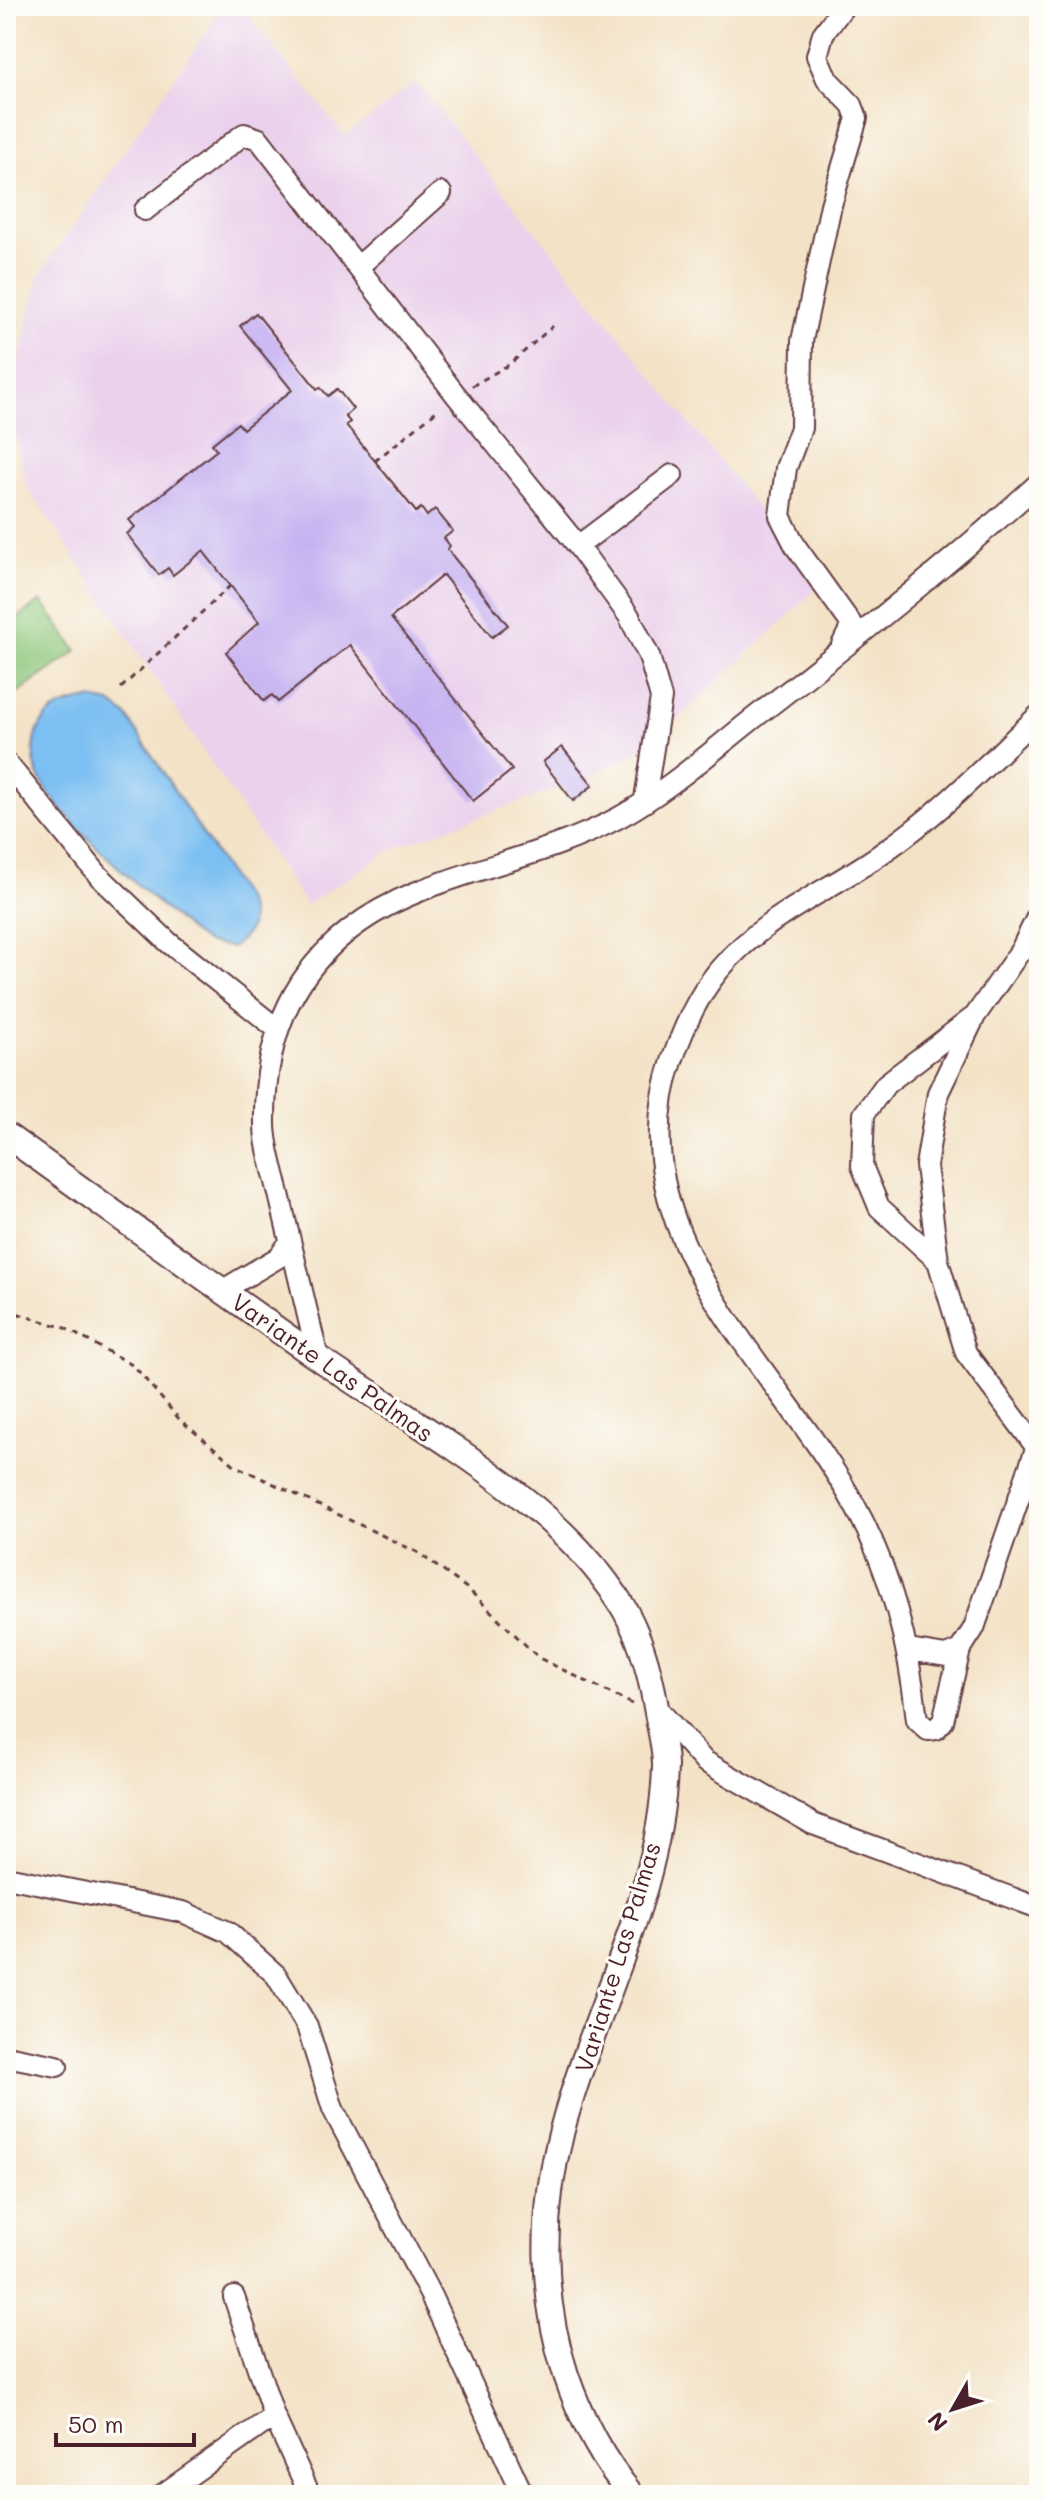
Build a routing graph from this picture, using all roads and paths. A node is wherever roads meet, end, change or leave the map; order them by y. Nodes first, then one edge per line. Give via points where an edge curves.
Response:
1 (844, 6) edge
2 (441, 193) dead end
3 (145, 210) dead end
4 (359, 266) junction
5 (672, 475) dead end
6 (1039, 483) edge
7 (578, 546) junction
8 (230, 586) dead end
9 (839, 653) junction
10 (121, 688) dead end
11 (1039, 715) edge
12 (6, 762) edge
13 (645, 799) junction
14 (1039, 913) edge
15 (975, 1016) junction
16 (276, 1028) junction
17 (6, 1135) edge
18 (290, 1242) junction
19 (938, 1261) junction
20 (223, 1290) junction
21 (6, 1310) edge
22 (318, 1358) junction
23 (1038, 1444) edge
24 (909, 1650) junction
25 (960, 1650) junction
26 (656, 1711) junction
27 (704, 1761) junction
28 (665, 1764) junction
29 (6, 1877) edge
30 (1039, 1908) edge
31 (6, 2056) edge
32 (57, 2066) dead end
33 (234, 2297) dead end
34 (274, 2416) junction
35 (162, 2495) edge
36 (310, 2495) edge
37 (523, 2495) edge
38 (632, 2495) edge

1 - 9 street via 823,34 817,56 827,79 852,105 856,133 831,205 802,341 801,428 786,468 780,516 852,625
2 - 4 street
3 - 4 street via 244,134 252,134
4 - 7 street
5 - 7 street
6 - 9 street
7 - 13 street via 629,616 649,656 661,698
8 - 10 path
9 - 13 street
11 - 24 street via 938,811 749,938 699,996 668,1073 661,1108 658,1139 676,1229 701,1277 856,1507
12 - 16 street via 99,876 168,942
13 - 16 street via 619,818 571,839 416,892 372,914 328,947 298,985
14 - 15 street via 1021,950
15 - 19 street via 938,1093 926,1166
15 - 19 street via 886,1084 864,1114 862,1166 879,1207
16 - 18 street via 266,1082 265,1128
17 - 20 main road, Variante Las Palmas
18 - 20 street via 279,1257
18 - 22 street
19 - 23 street via 966,1353
20 - 22 main road, Variante Las Palmas
21 - 26 path via 65,1328 134,1366 180,1420 236,1466 417,1552 468,1589 539,1658
22 - 26 main road, Variante Las Palmas via 527,1500 577,1543 622,1605 650,1672
23 - 25 street via 974,1628
24 - 25 street via 946,1656
24 - 25 street via 917,1720 931,1731 943,1721
26 - 27 street
26 - 28 main road, Variante Las Palmas
27 - 28 street
27 - 30 street via 813,1824
28 - 38 main road, Variante Las Palmas via 653,1859 562,2129 549,2198 545,2264 555,2341 578,2411 613,2473
29 - 37 street via 183,1912 228,1932 276,1975 307,2026 333,2109 430,2294
31 - 32 street
33 - 34 street
34 - 35 street
34 - 36 street

